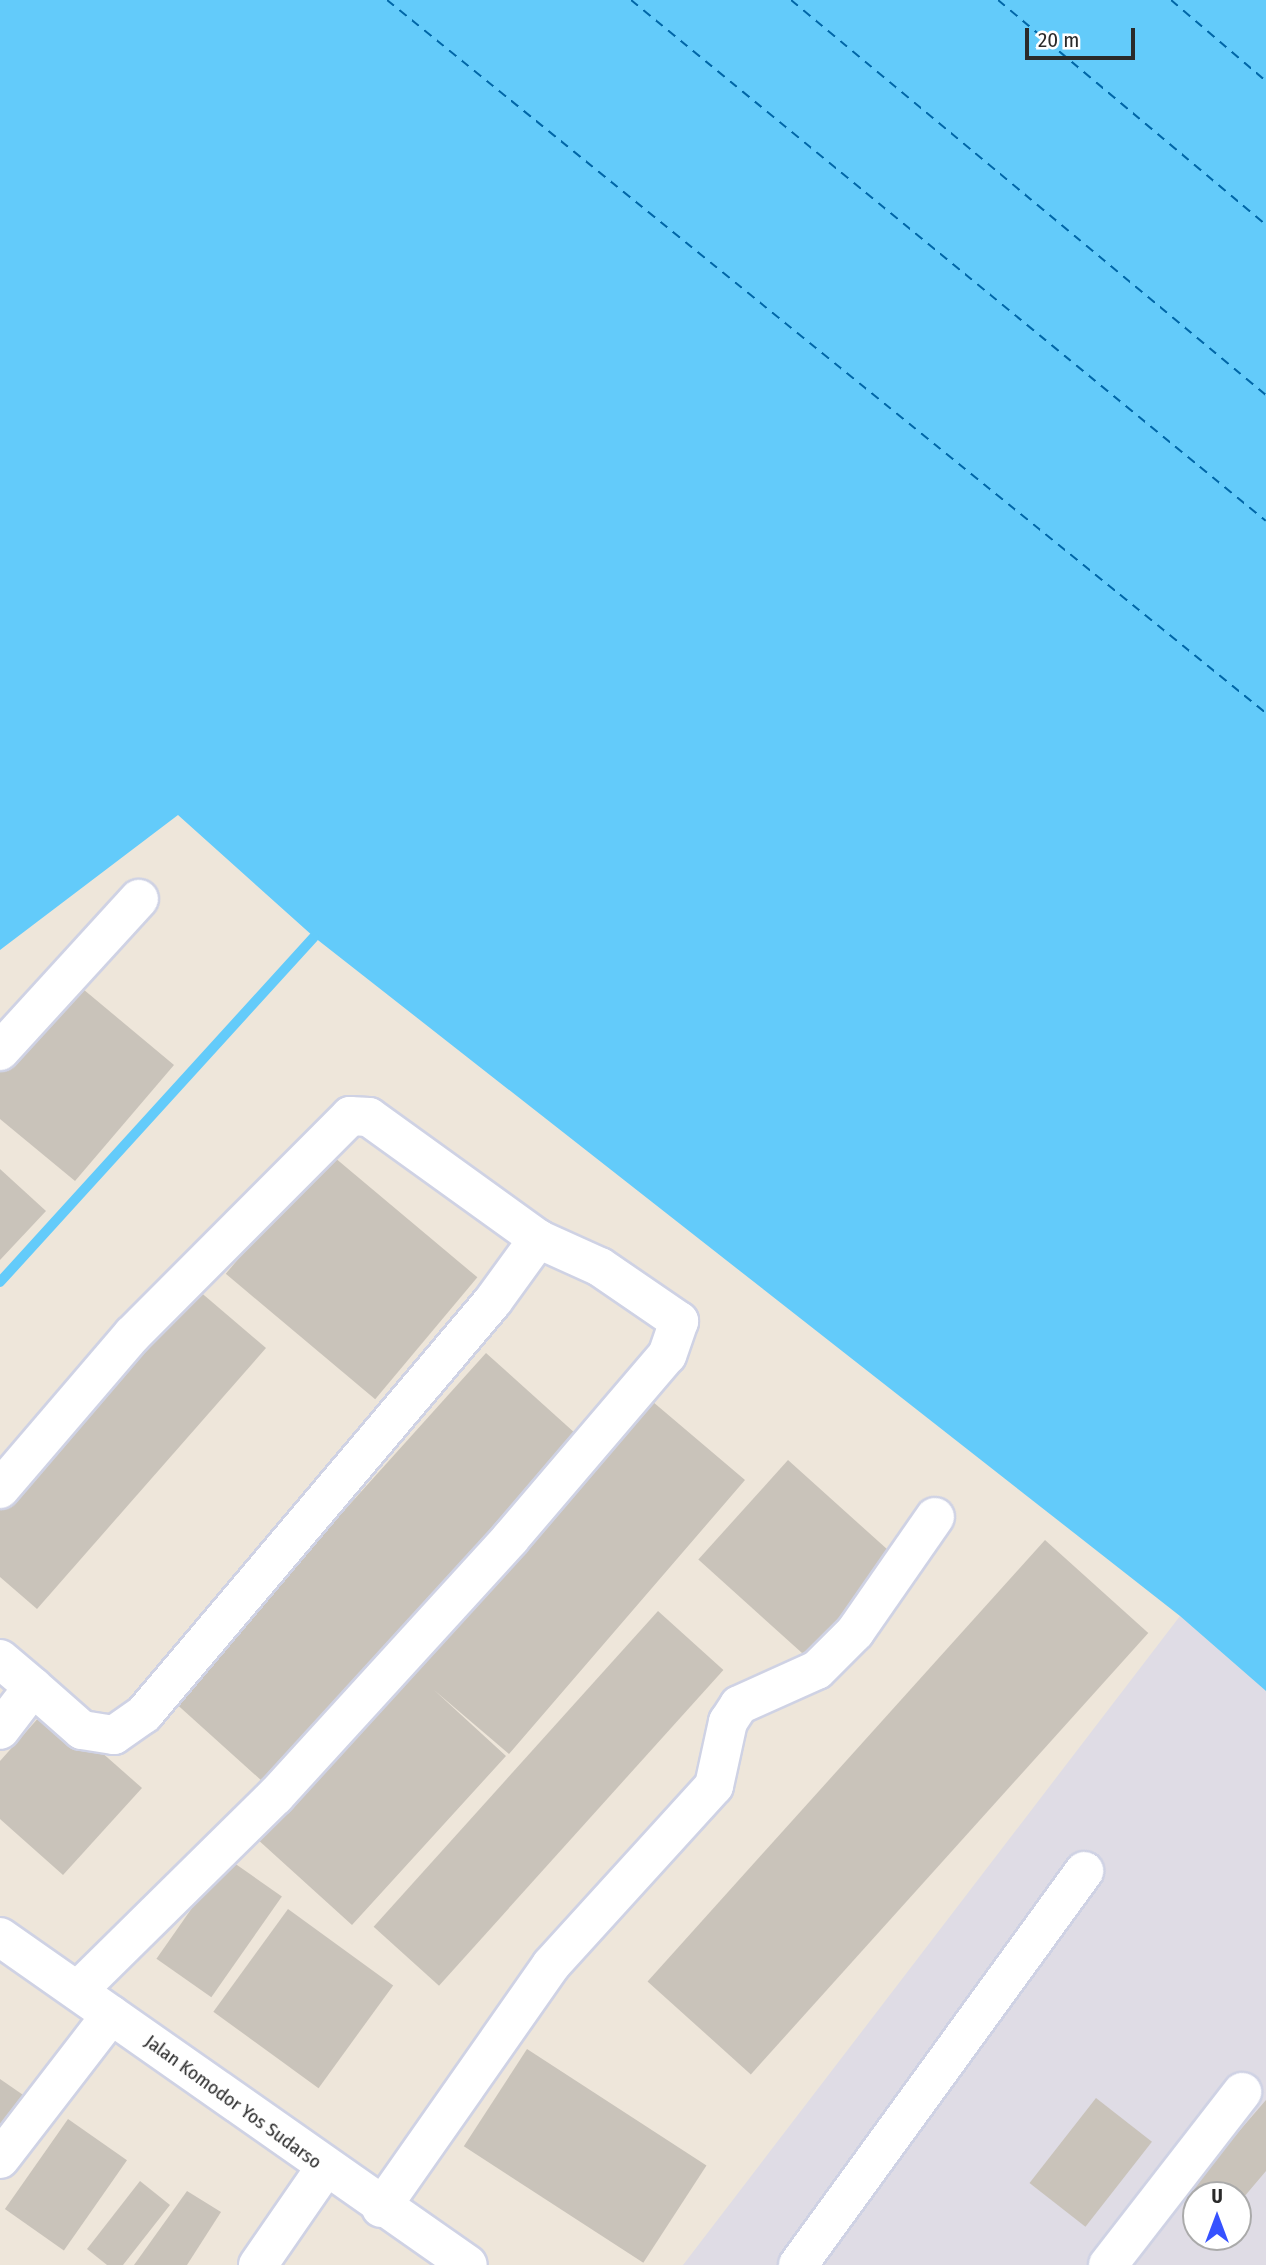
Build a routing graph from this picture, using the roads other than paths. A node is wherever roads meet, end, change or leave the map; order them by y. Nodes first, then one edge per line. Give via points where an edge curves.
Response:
1 (139, 899) dead end
2 (0, 1051) edge
3 (538, 1239) junction
4 (0, 1489) edge
5 (935, 1517) dead end
6 (0, 1659) edge
7 (33, 1688) junction
8 (0, 1730) edge
9 (1084, 1871) dead end
10 (0, 1937) edge
11 (78, 1990) junction
12 (111, 2015) junction
13 (1241, 2092) dead end
14 (0, 2160) edge
15 (325, 2168) junction
16 (381, 2208) junction
17 (258, 2265) edge
18 (468, 2265) edge
19 (798, 2265) edge
20 (1108, 2265) edge

1 - 2 street
3 - 4 street via 369,1117 350,1116 132,1335
3 - 7 street via 493,1301 136,1721 114,1735 82,1730
3 - 11 street via 674,1314 680,1330 667,1354 510,1539 275,1796
5 - 16 street via 855,1632 817,1670 739,1705 728,1723 714,1786 551,1965
6 - 7 street
7 - 8 street
9 - 19 street
10 - 11 street, Jalan Komodor Yos Sudarso
11 - 12 street, Jalan Komodor Yos Sudarso
12 - 14 street
12 - 15 street, Jalan Komodor Yos Sudarso
13 - 20 street
15 - 16 street, Jalan Komodor Yos Sudarso
15 - 17 street
16 - 18 street, Jalan Komodor Yos Sudarso

